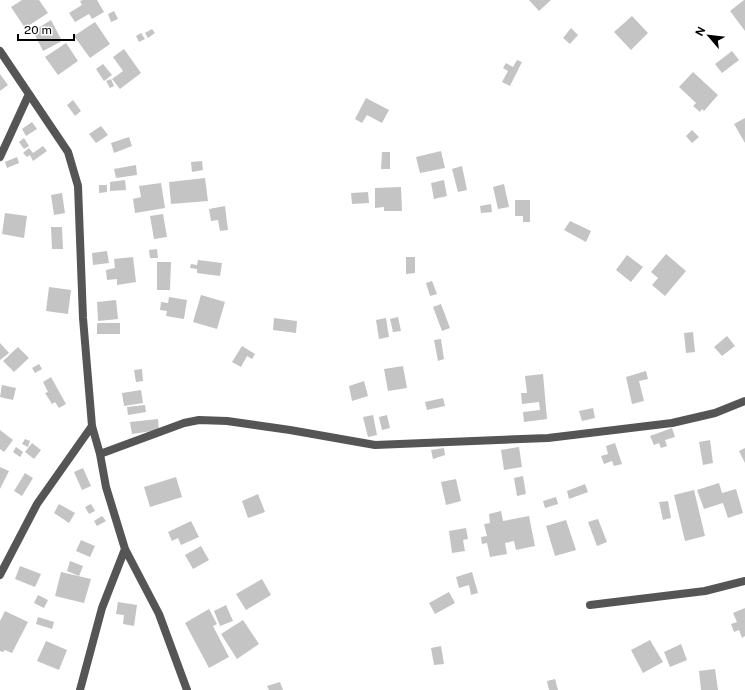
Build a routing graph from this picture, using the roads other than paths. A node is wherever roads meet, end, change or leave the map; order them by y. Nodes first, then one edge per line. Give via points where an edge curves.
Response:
1 (0, 51) edge
2 (29, 94) junction
3 (0, 157) edge
4 (745, 401) edge
5 (92, 426) junction
6 (100, 454) junction
7 (126, 549) junction
8 (0, 575) edge
9 (745, 582) edge
10 (590, 605) dead end
11 (80, 690) edge
12 (187, 690) edge

1 - 2 street
2 - 3 street
2 - 5 street via 68,152 78,186 83,318
4 - 6 street via 715,412 672,422 548,438 375,444 227,421 199,420 184,423
5 - 6 street
5 - 8 street via 37,504
6 - 7 street via 106,487
7 - 11 street via 102,608
7 - 12 street via 159,614
9 - 10 street via 705,591

